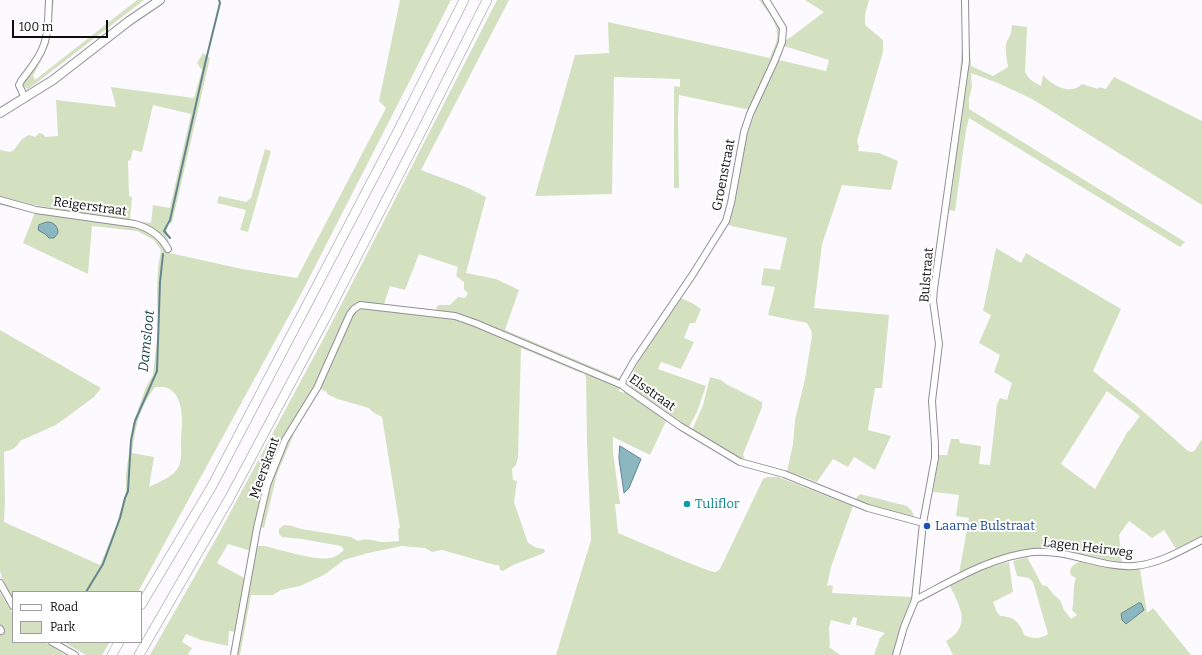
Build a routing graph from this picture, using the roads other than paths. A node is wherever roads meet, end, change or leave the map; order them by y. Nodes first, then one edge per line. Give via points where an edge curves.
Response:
1 (49, 0) edge
2 (160, 0) edge
3 (464, 0) edge
4 (487, 0) edge
5 (766, 0) edge
6 (965, 0) edge
7 (25, 98) junction
8 (0, 113) edge
9 (0, 200) edge
10 (168, 249) dead end
11 (360, 305) joint
12 (622, 385) junction
13 (923, 523) junction
14 (1202, 540) edge
15 (0, 583) edge
16 (915, 600) junction
17 (142, 603) edge
18 (12, 604) edge
19 (54, 643) edge
20 (118, 643) edge
21 (75, 655) edge
22 (112, 655) edge
23 (139, 655) edge
24 (234, 655) edge
25 (896, 655) edge

1 - 7 street via 44,46 19,85
2 - 7 main road
3 - 17 highway via 215,479
4 - 23 highway via 322,324 229,499
5 - 12 street, Groenstraat via 782,28 782,42 744,132 726,221 634,362
6 - 13 street, Bulstraat via 965,68 934,289 933,302 939,344 932,401 935,458
7 - 8 main road
9 - 10 street, Reigerstraat via 36,210 144,226 164,241
11 - 12 street, Elsstraat via 465,319
11 - 24 street, Meerskant via 350,314 317,388 285,440 267,485
12 - 13 street, Elsstraat via 680,426 740,462 784,474 868,508
13 - 16 street, Bulstraat
14 - 16 street, Lagen Heirweg via 1161,560 1134,566 1118,566 1064,554 1032,552 980,567
15 - 18 street
16 - 25 street
19 - 21 street
20 - 22 highway

